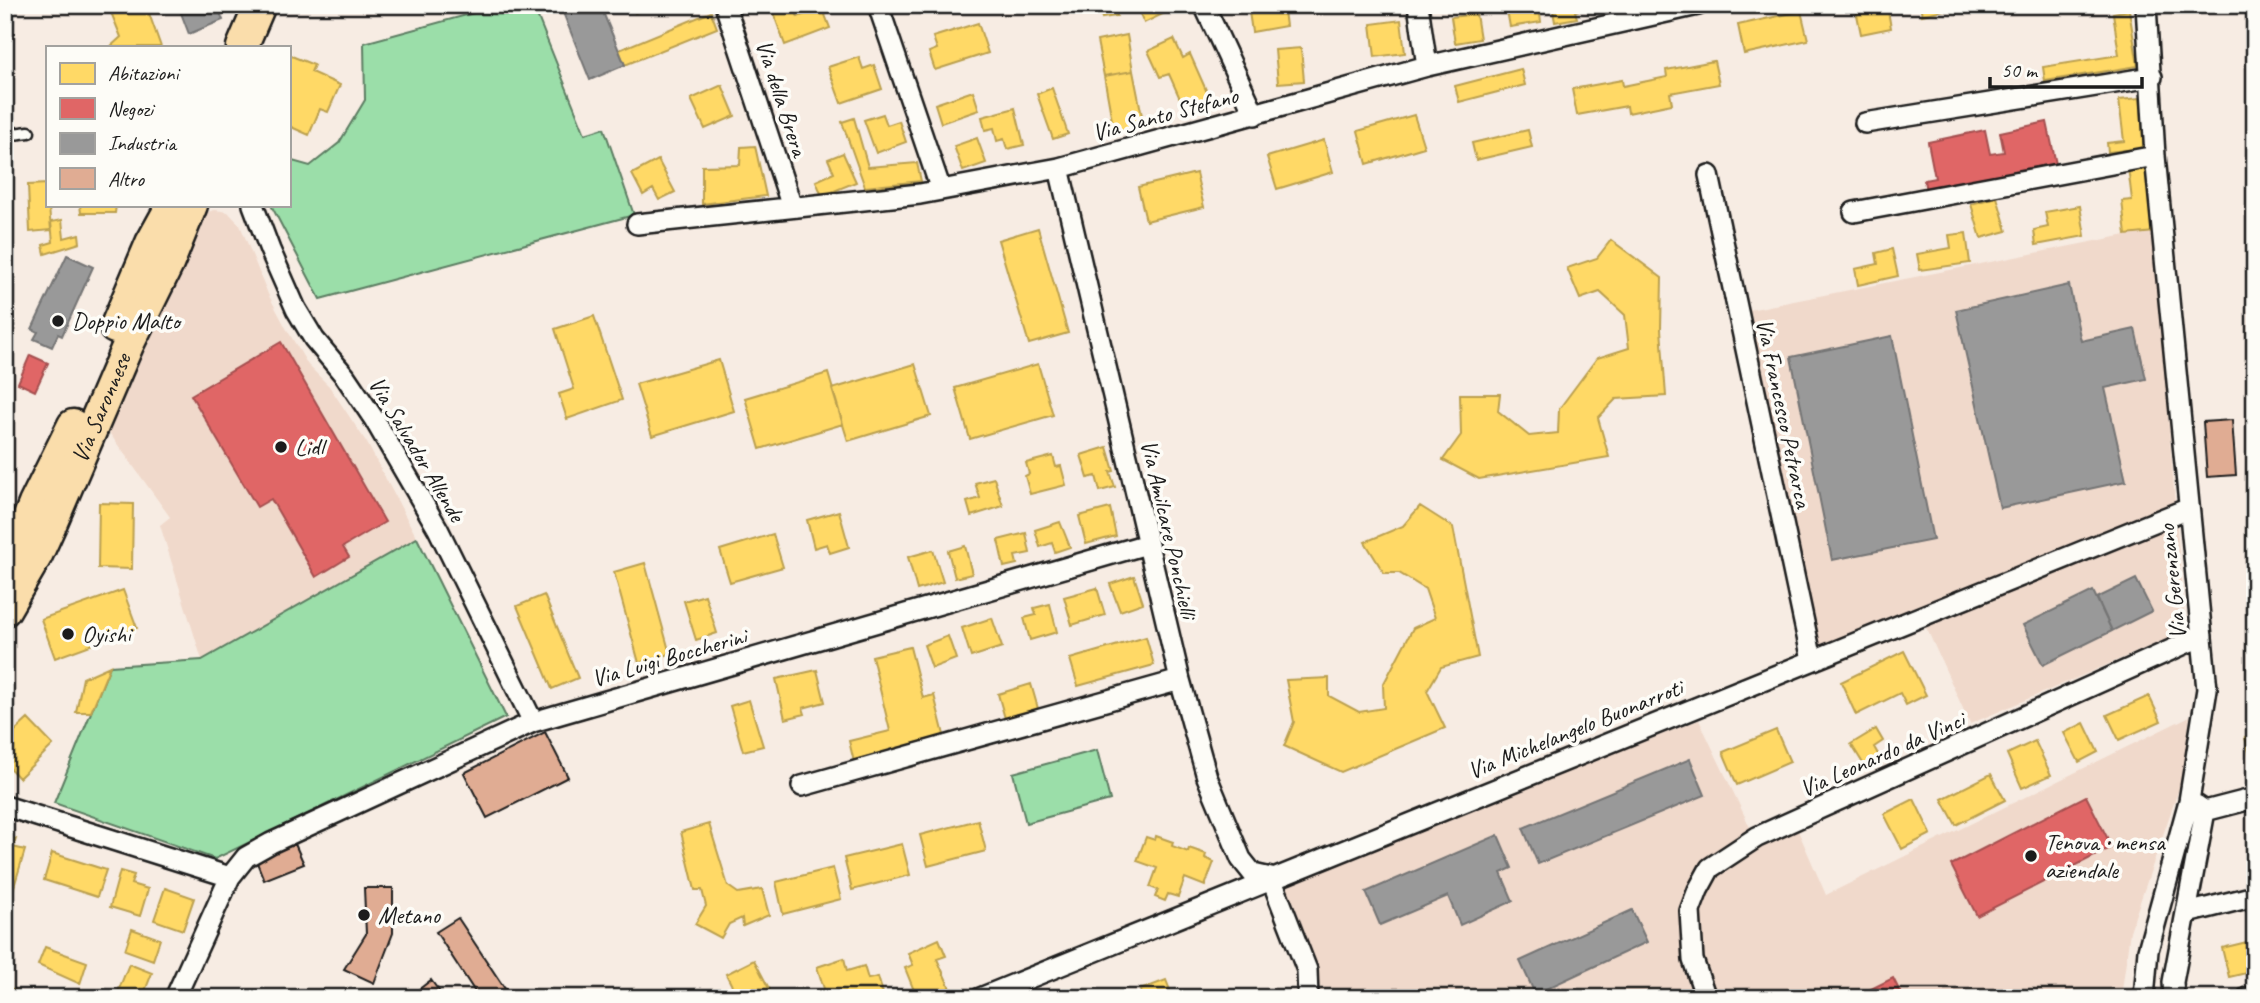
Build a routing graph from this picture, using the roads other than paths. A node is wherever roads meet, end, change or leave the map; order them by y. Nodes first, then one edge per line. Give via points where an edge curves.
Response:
1 (260, 5) edge
2 (725, 5) edge
3 (878, 5) edge
4 (1204, 5) edge
5 (1418, 5) edge
6 (1698, 5) edge
7 (2146, 5) edge
8 (242, 46) edge
9 (1427, 66) junction
10 (2152, 77) junction
11 (1255, 115) junction
12 (1865, 123) dead end
13 (29, 132) dead end
14 (5, 135) edge
15 (2155, 156) junction
16 (1059, 168) junction
17 (1709, 176) dead end
18 (941, 190) junction
19 (171, 206) edge
20 (192, 206) edge
21 (253, 206) edge
22 (792, 207) junction
23 (1854, 212) dead end
24 (637, 224) dead end
25 (2189, 508) junction
26 (1147, 544) junction
27 (5, 577) edge
28 (5, 610) edge
29 (2202, 636) junction
30 (1812, 660) junction
31 (1180, 680) junction
32 (533, 722) junction
33 (802, 786) dead end
34 (2255, 798) edge
35 (5, 806) edge
36 (2197, 806) junction
37 (230, 877) junction
38 (1270, 878) junction
39 (2255, 896) edge
40 (2187, 913) junction
41 (2255, 996) edge
42 (174, 998) edge
43 (980, 998) edge
44 (1308, 998) edge
45 (1706, 998) edge
46 (2144, 998) edge
47 (2174, 998) edge
48 (2247, 998) edge

1 - 8 main road
2 - 22 street, Via della Brera
3 - 18 street
4 - 11 street
5 - 9 street
6 - 9 street, Via Santo Stefano
7 - 10 street, Via Gerenzano
9 - 11 street, Via Santo Stefano
10 - 12 street
10 - 15 street, Via Gerenzano
11 - 16 street, Via Santo Stefano
13 - 14 lane
15 - 23 street
15 - 25 street, Via Gerenzano
16 - 18 street, Via Santo Stefano
16 - 26 street, Via Amilcare Ponchielli
17 - 30 street, Via Francesco Petrarca
18 - 22 street, Via Santo Stefano
19 - 27 main road, Via Saronnese via 151,243
20 - 28 main road, Via Saronnese via 52,523
21 - 32 street, Via Salvador Allende via 296,309 374,419 438,529
22 - 24 street, Via Santo Stefano
25 - 29 street, Via Gerenzano
25 - 30 street, Via Michelangelo Buonarroti
26 - 31 street, Via Amilcare Ponchielli
26 - 32 street, Via Luigi Boccherini
29 - 36 street, Via Gerenzano via 2207,689
29 - 45 street, Via Leonardo da Vinci via 1757,837 1710,868 1690,911 1693,960
30 - 38 street, Via Michelangelo Buonarroti
31 - 33 street
31 - 38 street, Via Amilcare Ponchielli via 1207,777 1241,859 1253,874
32 - 37 street, Via Luigi Boccherini via 271,843 246,857
34 - 36 street
35 - 37 street
36 - 40 street
36 - 46 street, Via Gerenzano via 2148,950
37 - 42 street, Via Luigi Boccherini
38 - 43 street, Via Michelangelo Buonarroti
38 - 44 street via 1307,970
39 - 40 street
40 - 47 street via 2172,982
41 - 48 street

